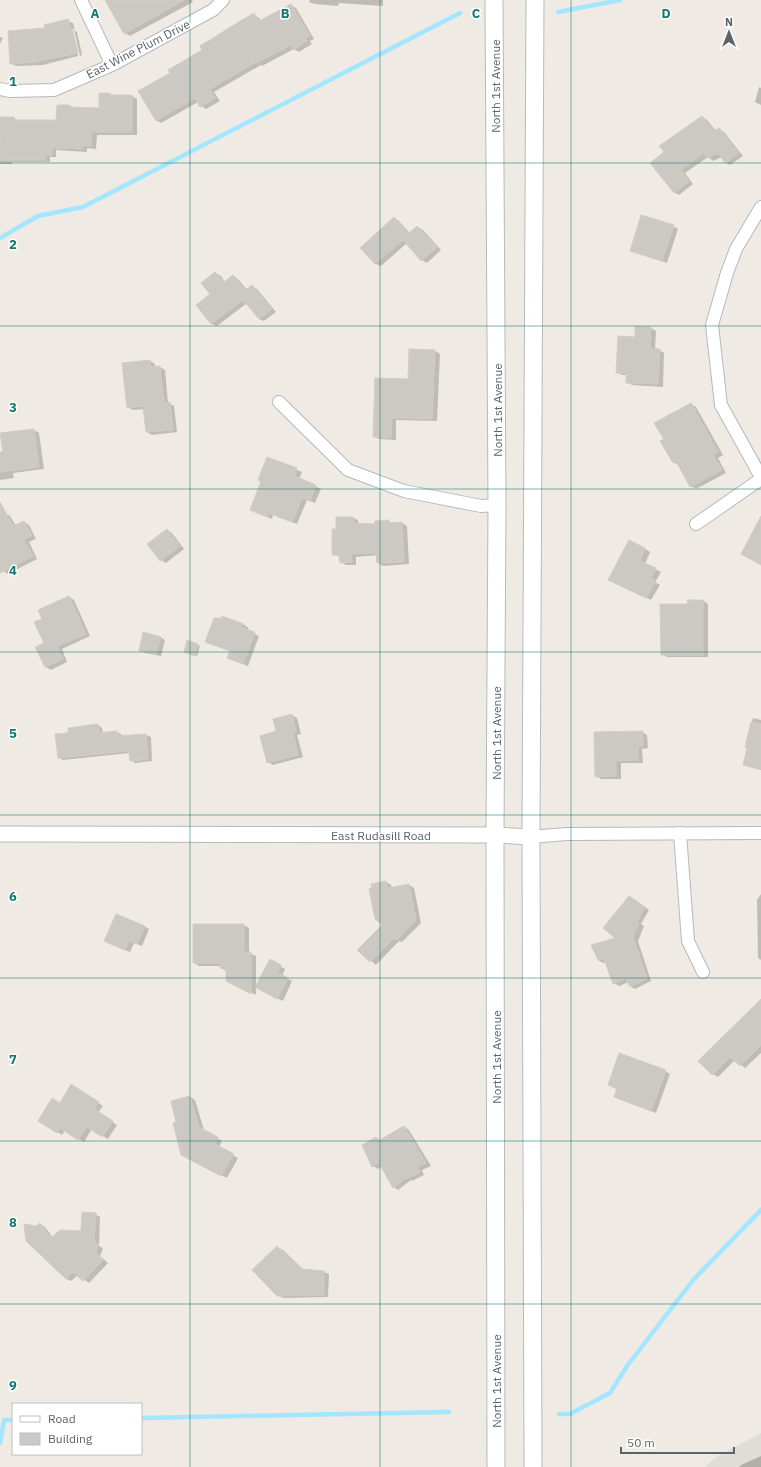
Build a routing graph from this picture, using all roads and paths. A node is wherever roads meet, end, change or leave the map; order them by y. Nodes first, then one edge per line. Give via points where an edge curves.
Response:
1 (80, 0) edge
2 (223, 0) edge
3 (494, 0) edge
4 (535, 0) edge
5 (112, 65) junction
6 (0, 89) edge
7 (761, 207) edge
8 (279, 402) dead end
9 (761, 478) edge
10 (497, 505) junction
11 (696, 524) dead end
12 (680, 833) junction
13 (761, 833) edge
14 (0, 834) edge
15 (495, 835) junction
16 (531, 837) junction
17 (703, 972) dead end
18 (496, 1467) edge
19 (533, 1467) edge

1 - 5 street
2 - 5 street, East Wine Plum Drive via 213,10
3 - 10 main road, North 1st Avenue
4 - 16 main road
5 - 6 street, East Wine Plum Drive via 54,90
7 - 9 street via 736,249 712,325 721,405
8 - 10 street via 348,470 404,491 481,506
9 - 11 street
10 - 15 main road, North 1st Avenue
12 - 13 street, East Rudasill Road
12 - 16 street, East Rudasill Road via 567,834
12 - 17 street via 688,941
14 - 15 street, East Rudasill Road
15 - 16 street, East Rudasill Road
15 - 18 main road, North 1st Avenue
16 - 19 main road

